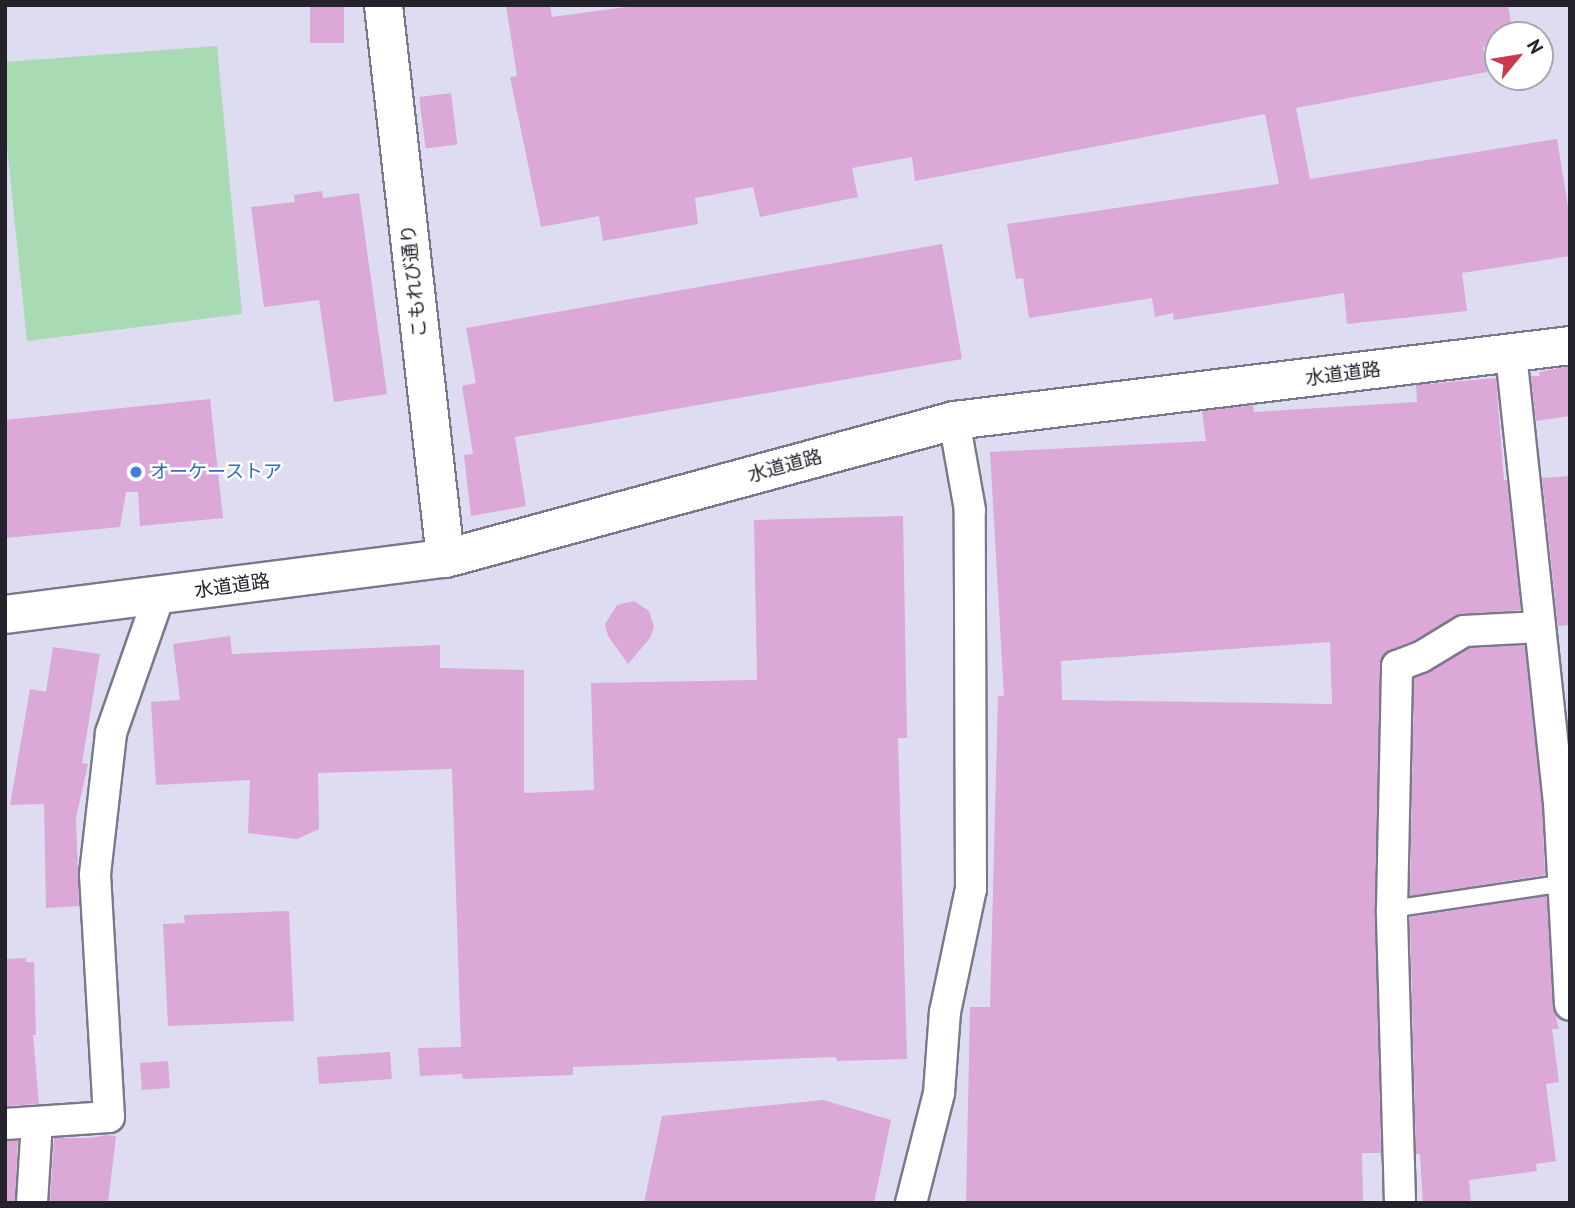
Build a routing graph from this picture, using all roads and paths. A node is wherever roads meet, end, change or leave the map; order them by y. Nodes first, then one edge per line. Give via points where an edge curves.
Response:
1 (383, 5) edge
2 (1570, 345) edge
3 (1511, 354) junction
4 (954, 420) junction
5 (445, 558) junction
6 (159, 596) junction
7 (5, 614) edge
8 (1540, 627) junction
9 (1565, 883) junction
10 (1392, 909) junction
11 (1570, 1005) edge
12 (37, 1122) junction
13 (5, 1124) edge
14 (32, 1203) edge
15 (911, 1203) edge
16 (1400, 1203) edge

1 - 5 street, こもれび通り
2 - 3 street, 水道道路
3 - 4 street, 水道道路
3 - 8 street
4 - 5 street, 水道道路
4 - 15 street via 970,510 971,888 945,1012 939,1093
5 - 6 street, 水道道路
6 - 7 street, 水道道路
6 - 12 street via 111,733 95,874 109,1116
8 - 9 street
8 - 10 street via 1464,631 1422,657 1397,666
9 - 10 lane
9 - 11 street
10 - 16 street
12 - 13 street
12 - 14 street

